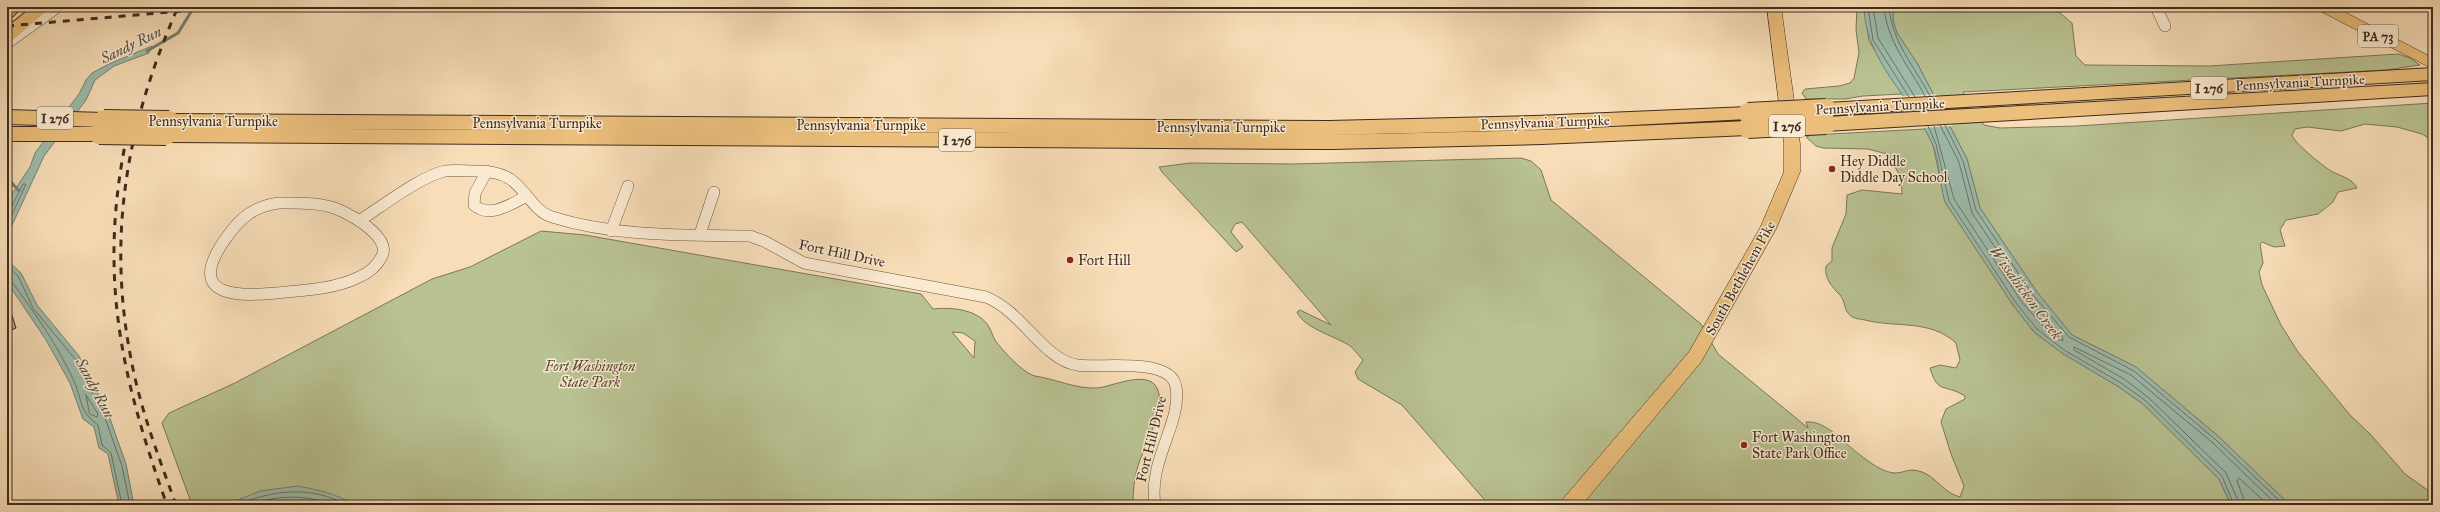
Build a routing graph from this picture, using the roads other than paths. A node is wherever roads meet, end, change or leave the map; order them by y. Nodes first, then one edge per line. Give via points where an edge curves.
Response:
1 (14, 7) edge
2 (33, 7) edge
3 (43, 7) edge
4 (61, 7) edge
5 (1774, 7) edge
6 (2156, 7) edge
7 (2323, 7) edge
8 (7, 12) edge
9 (7, 26) edge
10 (2165, 26) dead end
11 (7, 36) edge
12 (7, 46) edge
13 (2433, 76) edge
14 (7, 117) edge
15 (101, 127) junction
16 (7, 134) edge
17 (487, 171) junction
18 (628, 186) dead end
19 (714, 192) dead end
20 (527, 196) junction
21 (359, 221) junction
22 (611, 231) junction
23 (700, 234) junction
24 (1155, 505) edge
25 (1570, 505) edge

1 - 8 highway
2 - 9 highway
3 - 11 highway
4 - 12 main road
5 - 25 main road, South Bethlehem Pike via 1792,144 1792,172 1776,214 1695,357
6 - 10 street
7 - 13 main road, PA 73
13 - 15 highway, Pennsylvania Turnpike / I 276, bridge via 1990,108 1748,120 1534,138 1332,142
14 - 15 highway, Pennsylvania Turnpike / I 276
15 - 16 highway, Pennsylvania Turnpike / I 276
17 - 20 street, Fort Hill Drive via 511,178
17 - 20 street via 475,193 474,205 480,209 495,210
17 - 21 street, Fort Hill Drive via 432,175
18 - 22 street
19 - 23 street
20 - 22 street, Fort Hill Drive via 550,217
21 - 21 street via 324,203 279,203 258,207 238,221 211,262 211,282 221,290 240,294 289,292 350,281 370,270 384,253 381,239
22 - 23 street, Fort Hill Drive
23 - 24 street, Fort Hill Drive via 760,238 789,257 804,263 977,294 1010,310 1044,346 1069,363 1082,366 1145,366 1163,371 1175,384 1178,394 1155,474

